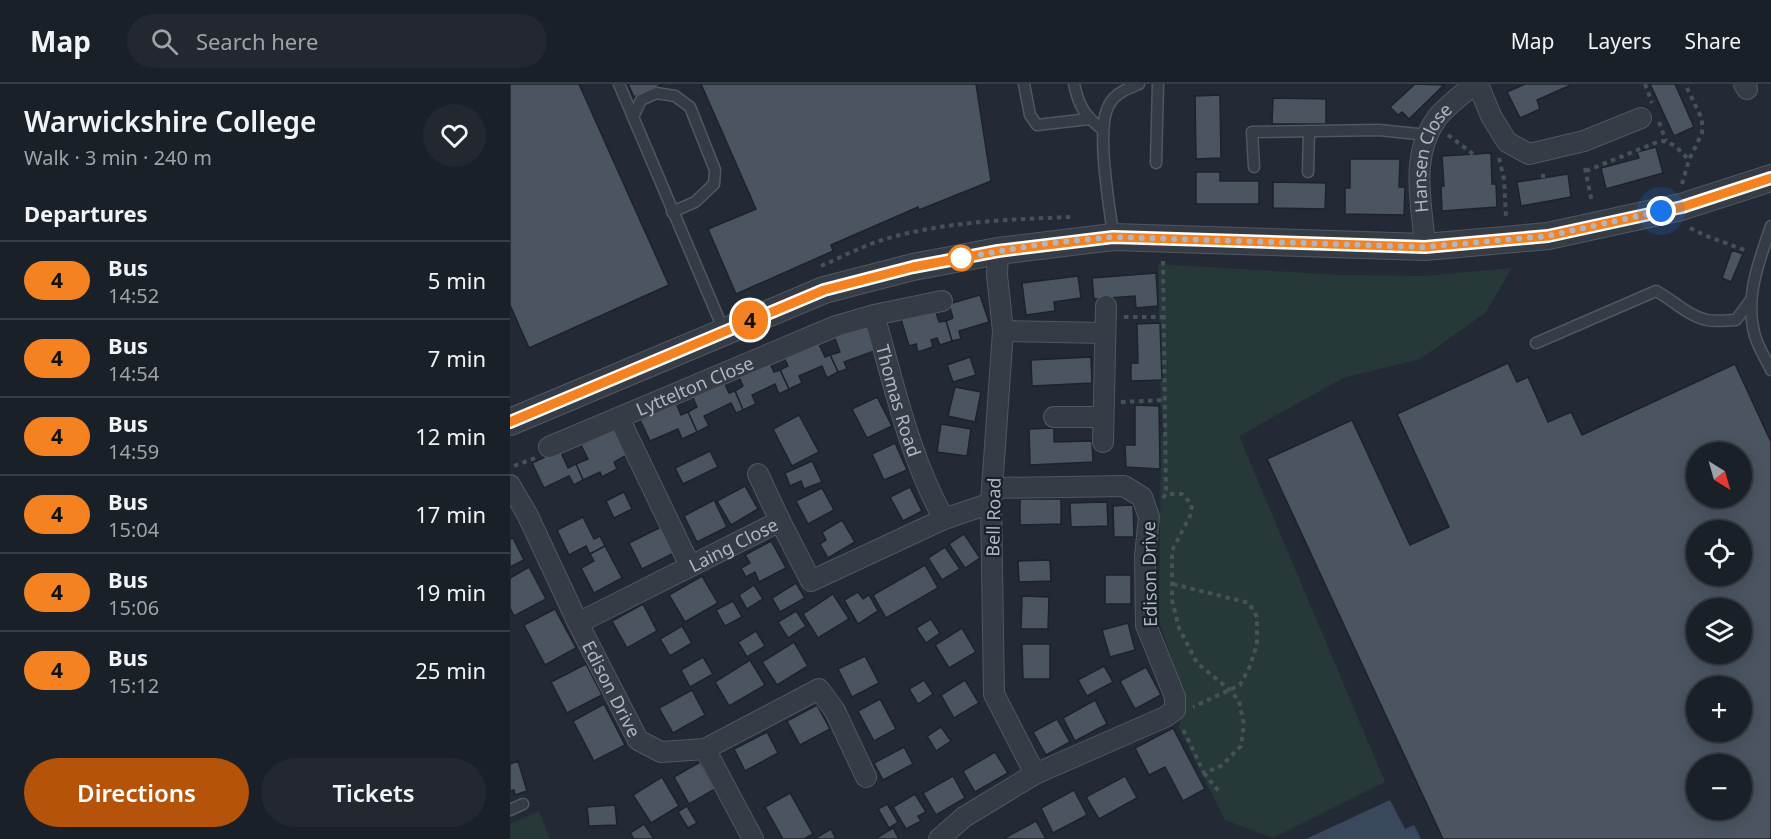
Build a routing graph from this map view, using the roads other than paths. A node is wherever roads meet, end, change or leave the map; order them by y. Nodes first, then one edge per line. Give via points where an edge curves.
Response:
1 (619, 84) edge
2 (1024, 84) edge
3 (1074, 84) edge
4 (1139, 84) edge
5 (1158, 84) edge
6 (1477, 84) edge
7 (1647, 112) road end
8 (633, 117) junction
9 (1089, 119) junction
10 (1103, 130) junction
11 (1309, 131) junction
12 (1430, 131) junction
13 (1156, 163) dead end
14 (1254, 166) dead end
15 (1308, 172) dead end
16 (1771, 178) edge
17 (672, 212) junction
18 (1771, 226) edge
19 (1113, 237) junction
20 (1425, 247) junction
21 (998, 251) junction
22 (942, 301) dead end
23 (1750, 301) junction
24 (874, 315) junction
25 (724, 331) junction
26 (1003, 331) junction
27 (1536, 343) dead end
28 (1771, 370) edge
29 (1103, 410) junction
30 (1054, 417) dead end
31 (619, 418) junction
32 (510, 422) edge
33 (1103, 442) dead end
34 (549, 447) road end
35 (758, 474) dead end
36 (510, 485) edge
37 (992, 495) junction
38 (944, 519) junction
39 (780, 520) junction
40 (690, 566) junction
41 (578, 623) junction
42 (705, 749) junction
43 (1035, 774) junction
44 (866, 777) dead end
45 (524, 804) dead end
46 (510, 810) edge
47 (753, 839) edge
48 (939, 839) edge

1 - 8 lane
2 - 9 lane via 1029,115 1037,125
3 - 9 lane via 1078,102
4 - 10 lane via 1120,92 1109,104
5 - 13 lane
6 - 7 street via 1507,142 1529,154 1584,141
6 - 12 street, Hansen Close via 1438,116
8 - 17 lane
8 - 17 lane via 641,100 656,93 675,96 690,107 715,170 714,184 695,202
9 - 10 lane
10 - 19 lane
11 - 12 lane
11 - 14 lane via 1252,132
11 - 15 lane
12 - 20 street, Hansen Close via 1418,172
16 - 20 street via 1679,191 1548,236
17 - 25 lane
18 - 23 lane
19 - 20 street
19 - 21 street
21 - 25 street via 824,290
21 - 26 street, Bell Road
22 - 24 street
23 - 27 lane via 1736,320 1708,321 1656,291
23 - 28 lane via 1755,337
24 - 31 street, Lyttelton Close via 836,326
24 - 38 street, Thomas Road via 914,452
25 - 32 street
26 - 29 street via 1106,319
26 - 37 street, Bell Road
29 - 30 street
29 - 33 street
31 - 34 street, Lyttelton Close
31 - 40 street, Lyttelton Close
35 - 39 street
36 - 41 street, Edison Drive
37 - 38 street, Laing Close
37 - 43 street, Bell Road via 993,694
37 - 43 street, Edison Drive via 1124,486 1142,497 1149,517 1146,625 1179,713
38 - 39 street, Laing Close via 811,581
39 - 40 street, Laing Close
40 - 41 street, Laing Close
41 - 42 street, Edison Drive via 638,740 661,752
42 - 44 street via 819,689 835,711
42 - 47 street
43 - 48 street via 964,817
45 - 46 lane

